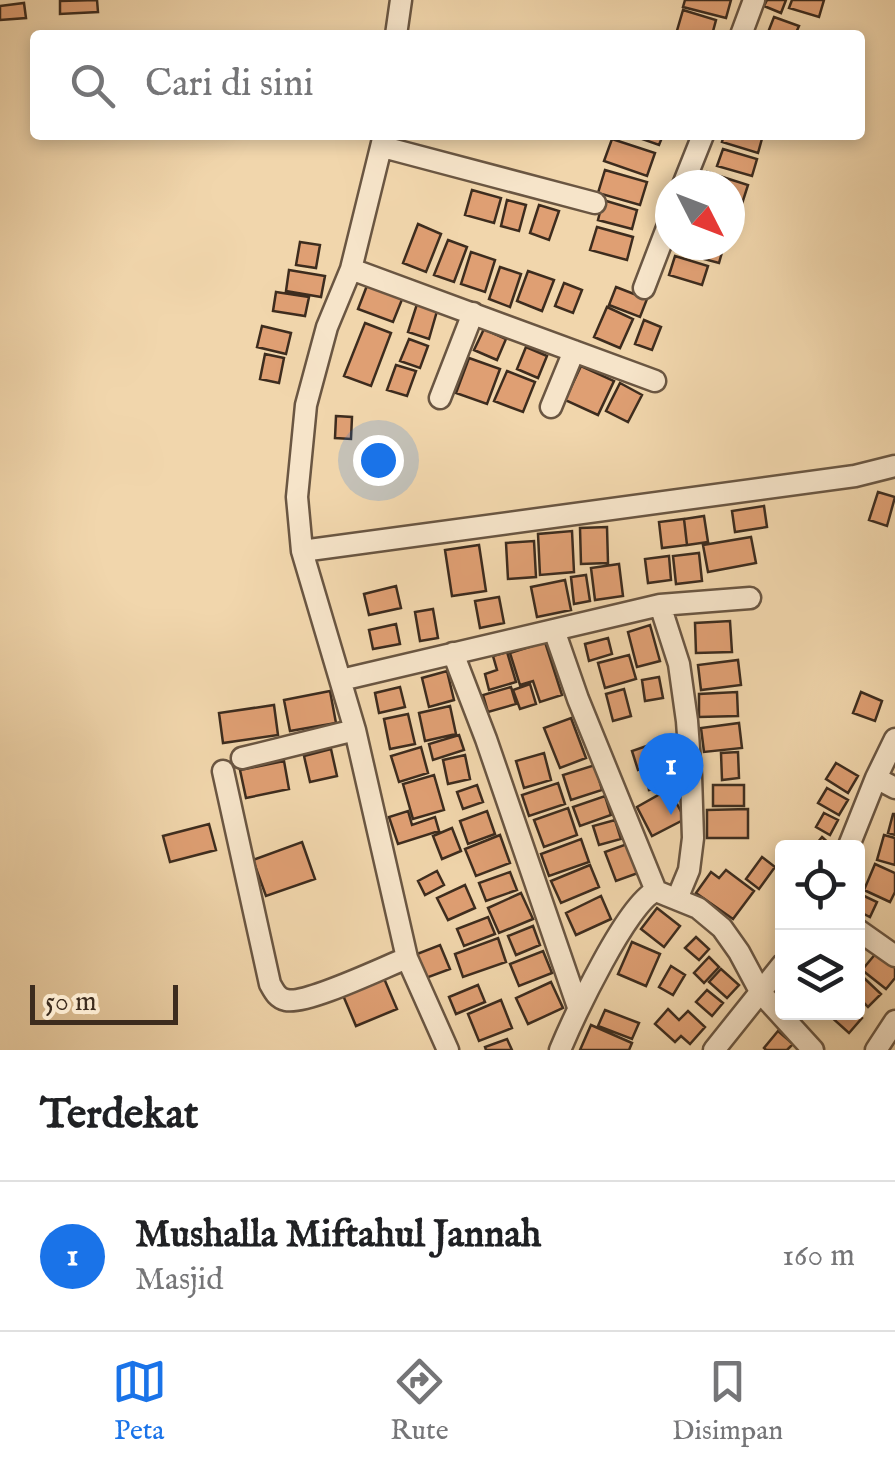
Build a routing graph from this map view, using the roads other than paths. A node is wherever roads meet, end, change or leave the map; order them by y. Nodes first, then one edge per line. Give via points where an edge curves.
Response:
1 (401, 0) edge
2 (754, 0) edge
3 (397, 30) edge
4 (743, 30) edge
5 (701, 140) edge
6 (384, 141) edge
7 (690, 170) edge
8 (595, 203) dead end
9 (655, 259) edge
10 (351, 268) junction
11 (644, 288) dead end
12 (473, 313) junction
13 (574, 351) junction
14 (655, 382) dead end
15 (440, 398) dead end
16 (551, 408) dead end
17 (895, 466) edge
18 (302, 551) junction
19 (750, 598) dead end
20 (660, 606) junction
21 (554, 630) junction
22 (453, 653) junction
23 (341, 680) junction
24 (355, 730) junction
25 (895, 739) edge
26 (242, 758) dead end
27 (223, 770) dead end
28 (876, 778) junction
29 (895, 788) edge
30 (851, 840) edge
31 (656, 891) junction
32 (677, 898) junction
33 (865, 935) edge
34 (895, 956) edge
35 (407, 958) junction
36 (775, 974) edge
37 (761, 993) junction
38 (578, 1008) junction
39 (895, 1021) edge
40 (448, 1050) edge
41 (560, 1050) edge
42 (714, 1050) edge
43 (813, 1050) edge
44 (876, 1050) edge

1 - 3 street
2 - 4 street
5 - 7 street
6 - 8 street
6 - 10 street
9 - 11 street
10 - 12 street
10 - 18 street via 306,405 298,497
12 - 13 street
12 - 15 street
13 - 14 street
13 - 16 street
17 - 18 street
18 - 23 street
19 - 20 street
20 - 21 street
20 - 32 street via 679,664 692,776 690,870
21 - 22 street
21 - 31 street
22 - 23 street
22 - 38 street
23 - 24 street
24 - 26 street
24 - 35 street
25 - 28 street
27 - 35 street via 270,984 280,998 310,998
28 - 29 street
28 - 30 street
31 - 32 street
31 - 38 street via 640,902
32 - 37 street via 722,928
33 - 34 street
35 - 40 street
36 - 37 street
37 - 42 street
37 - 43 street
38 - 41 street
39 - 44 street

